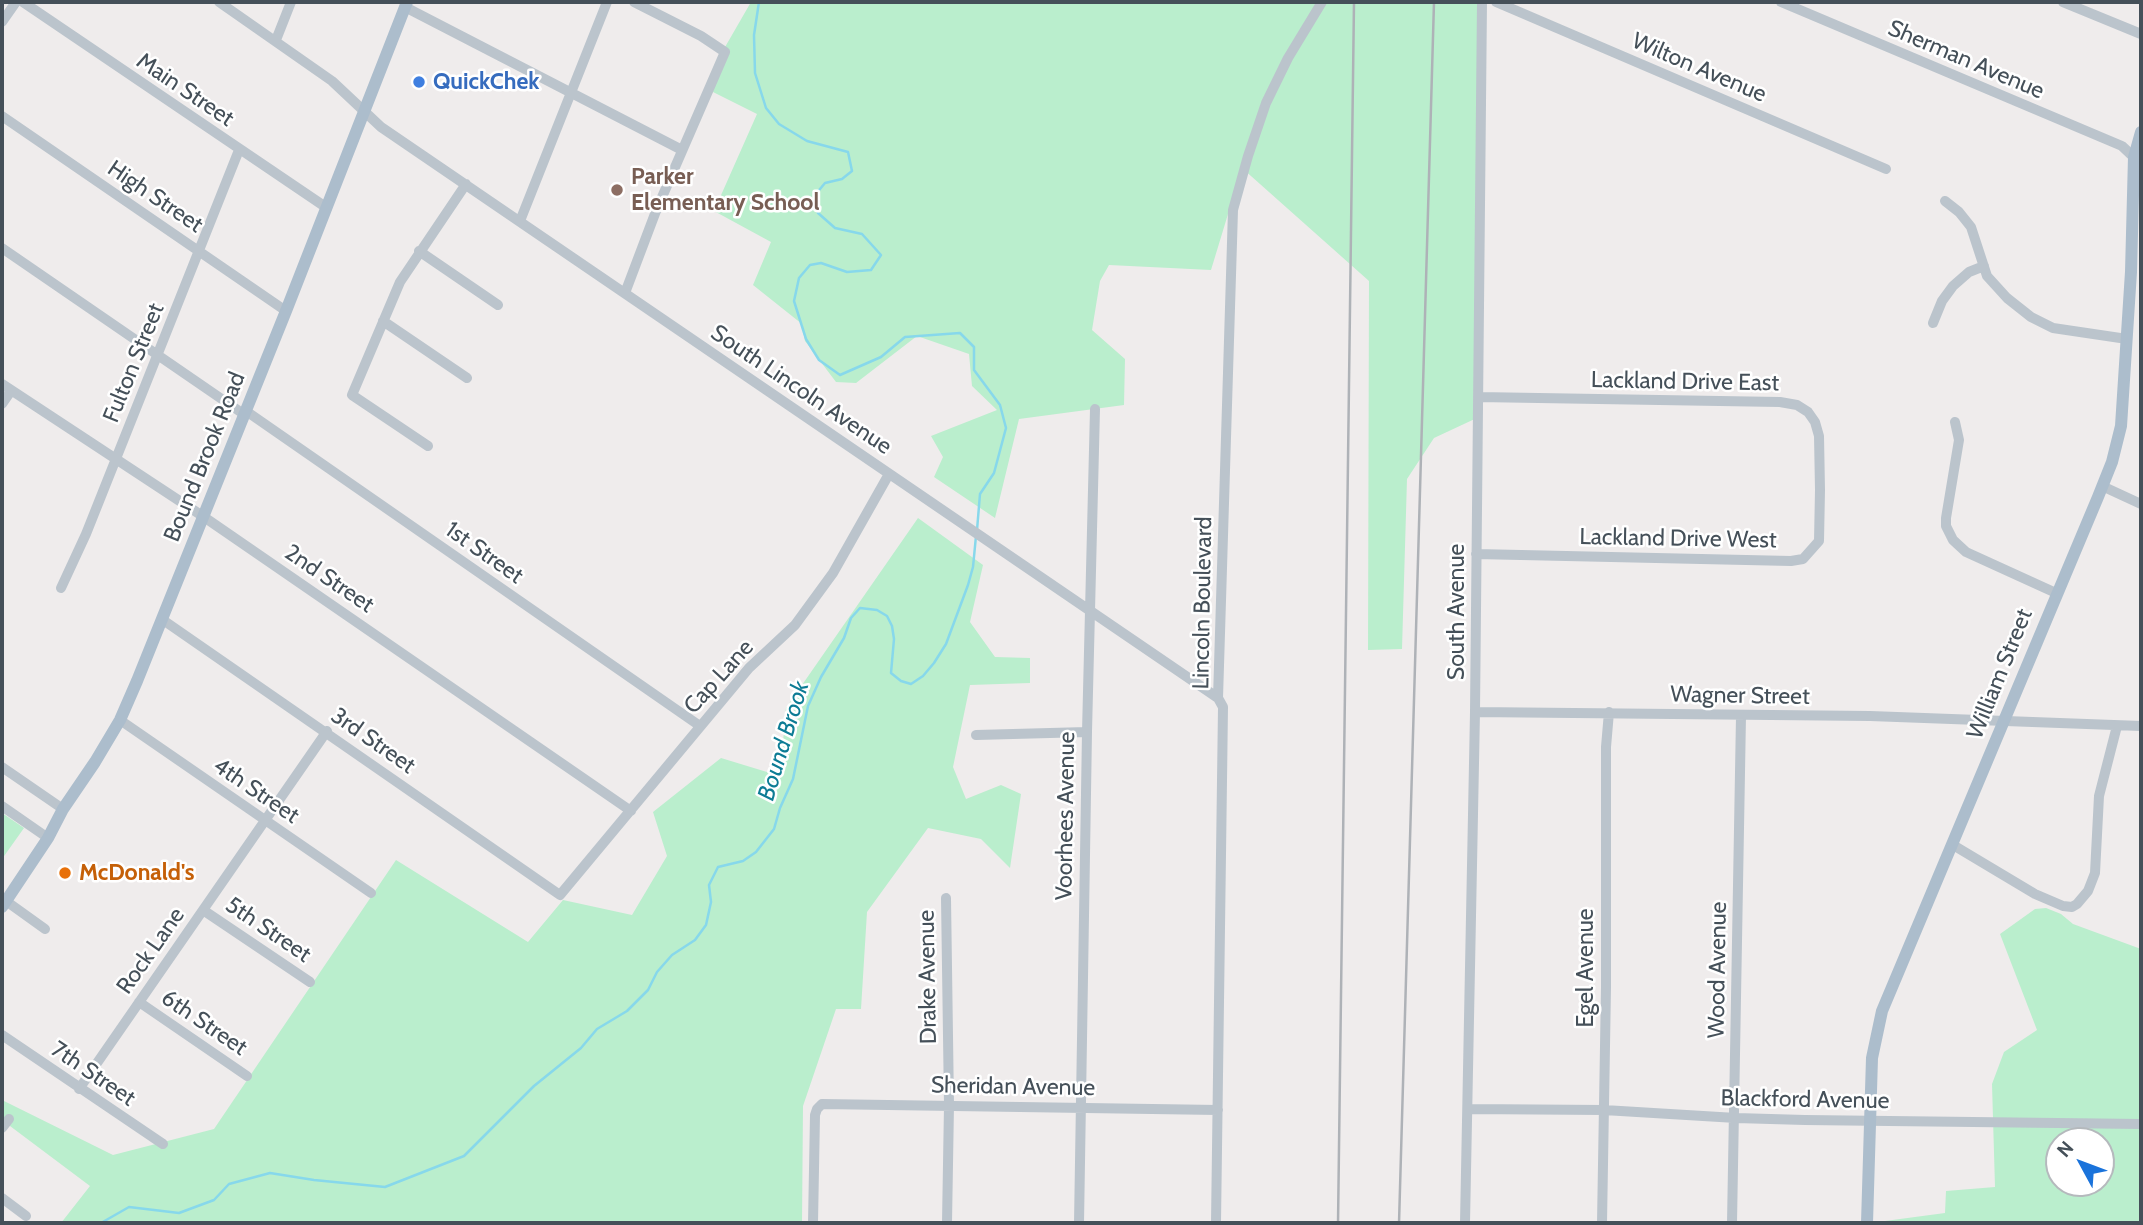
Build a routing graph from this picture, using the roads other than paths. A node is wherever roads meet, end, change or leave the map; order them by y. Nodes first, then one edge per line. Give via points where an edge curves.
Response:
1 (16, 2) edge
2 (23, 2) edge
3 (219, 2) edge
4 (291, 2) edge
5 (607, 2) edge
6 (634, 2) edge
7 (1322, 2) edge
8 (1482, 2) edge
9 (1496, 2) edge
10 (1781, 2) edge
11 (2063, 2) edge
12 (406, 5) edge
13 (2, 22) edge
14 (2141, 34) edge
15 (275, 40) junction
16 (570, 94) junction
17 (365, 110) junction
18 (2, 116) edge
19 (2141, 132) edge
20 (239, 150) junction
21 (681, 150) junction
22 (2138, 161) edge
23 (1886, 169) dead end
24 (466, 184) junction
25 (1945, 201) dead end
26 (327, 208) junction
27 (520, 221) junction
28 (2, 248) edge
29 (199, 251) junction
30 (419, 251) junction
31 (1984, 266) junction
32 (625, 293) junction
33 (498, 305) dead end
34 (286, 311) junction
35 (383, 321) junction
36 (1933, 323) dead end
37 (2127, 339) junction
38 (158, 355) junction
39 (467, 378) dead end
40 (6, 387) edge
41 (1478, 397) junction
42 (2, 404) edge
43 (1095, 409) dead end
44 (246, 413) junction
45 (1955, 422) dead end
46 (428, 446) dead end
47 (116, 459) junction
48 (889, 474) junction
49 (2102, 486) junction
50 (1820, 490) joint
51 (2141, 504) edge
52 (204, 517) junction
53 (1476, 554) junction
54 (61, 589) dead end
55 (2056, 593) junction
56 (1090, 611) junction
57 (163, 620) junction
58 (1218, 698) junction
59 (1475, 712) junction
60 (1609, 712) junction
61 (1741, 716) junction
62 (120, 720) junction
63 (2003, 720) junction
64 (700, 726) junction
65 (2117, 726) junction
66 (2141, 726) edge
67 (327, 731) junction
68 (1087, 732) junction
69 (976, 734) dead end
70 (2, 767) edge
71 (2, 806) edge
72 (63, 809) junction
73 (631, 811) junction
74 (265, 820) junction
75 (48, 838) junction
76 (1953, 845) junction
77 (371, 893) dead end
78 (560, 895) joint
79 (946, 898) dead end
80 (4, 904) edge
81 (203, 910) junction
82 (45, 929) dead end
83 (310, 982) dead end
84 (139, 1002) junction
85 (2, 1035) edge
86 (247, 1076) dead end
87 (79, 1089) junction
88 (949, 1105) junction
89 (1080, 1108) junction
90 (1468, 1109) junction
91 (1218, 1110) junction
92 (1604, 1110) junction
93 (1736, 1118) junction
94 (9, 1119) dead end
95 (1869, 1121) junction
96 (2141, 1124) edge
97 (2, 1128) edge
98 (163, 1144) dead end
99 (2, 1198) edge
100 (26, 1216) dead end
101 (813, 1223) edge
102 (947, 1223) edge
103 (1079, 1223) edge
104 (1216, 1223) edge
105 (1465, 1223) edge
106 (1602, 1223) edge
107 (1732, 1223) edge
108 (1867, 1223) edge

1 - 13 street
2 - 20 street, Main Street
3 - 15 street, South Lincoln Avenue
4 - 15 street
5 - 16 street
6 - 21 street via 725,52
7 - 58 street, Lincoln Boulevard via 1266,103 1233,209
8 - 41 street, South Avenue
9 - 23 street, Wilton Avenue
10 - 22 street, Sherman Avenue via 2122,146
11 - 14 street
12 - 16 street
12 - 17 main road, Bound Brook Road
15 - 17 street, South Lincoln Avenue
16 - 21 street
16 - 27 street
17 - 24 street, South Lincoln Avenue via 381,127
17 - 26 main road, Bound Brook Road
18 - 29 street, High Street
19 - 22 main road, William Street
20 - 26 street, Main Street
20 - 29 street, Fulton Street
21 - 32 street
22 - 37 main road, William Street
24 - 27 street, South Lincoln Avenue
24 - 30 street
25 - 31 street via 1972,227
26 - 34 main road, Bound Brook Road
27 - 32 street, South Lincoln Avenue
28 - 38 street, 1st Street
29 - 34 street, High Street
29 - 38 street, Fulton Street
30 - 33 street
30 - 35 street
31 - 36 street via 1953,286
31 - 37 street via 1987,276 2031,317 2053,328
32 - 48 street, South Lincoln Avenue
34 - 44 main road, Bound Brook Road
35 - 39 street
35 - 46 street via 352,395
37 - 49 main road, William Street via 2121,426
38 - 44 street, 1st Street
38 - 47 street, Fulton Street
40 - 42 street
40 - 47 street, 2nd Street
41 - 50 street, Lackland Drive East via 1797,404 1815,422 1819,436
41 - 53 street, South Avenue
43 - 56 street, Voorhees Avenue
44 - 52 main road, Bound Brook Road
44 - 64 street, 1st Street
45 - 55 street via 1959,440 1946,518 1953,540 1966,552
47 - 52 street, 2nd Street
47 - 54 street, Fulton Street
48 - 56 street, South Lincoln Avenue
48 - 64 street, Cap Lane via 833,573 795,625 749,668
49 - 51 street
49 - 55 main road, William Street
50 - 53 street, Lackland Drive West via 1819,541 1804,559
52 - 57 main road, Bound Brook Road
52 - 73 street, 2nd Street
53 - 59 street, South Avenue
55 - 63 main road, William Street
56 - 58 street, South Lincoln Avenue
56 - 68 street, Voorhees Avenue
57 - 62 main road, Bound Brook Road
57 - 67 street, 3rd Street
58 - 91 street, Lincoln Boulevard via 1223,707
59 - 60 street, Wagner Street
59 - 90 street, South Avenue
60 - 61 street, Wagner Street
60 - 92 street, Egel Avenue
61 - 63 street, Wagner Street
61 - 93 street, Wood Avenue
62 - 72 main road, Bound Brook Road
62 - 74 street, 4th Street
63 - 65 street, Wagner Street
63 - 76 main road, William Street
64 - 73 street, Cap Lane
65 - 66 street, Wagner Street
65 - 76 street via 2099,796 2095,873 2088,891 2072,907 2035,894
67 - 74 street, Rock Lane
67 - 78 street, 3rd Street
68 - 69 street
68 - 89 street, Voorhees Avenue
70 - 72 street
71 - 75 street
72 - 75 main road, Bound Brook Road
73 - 78 street, Cap Lane
74 - 77 street, 4th Street
74 - 81 street, Rock Lane
75 - 80 main road, Bound Brook Road
76 - 95 main road, William Street via 1882,1011 1872,1058
79 - 88 street, Drake Avenue
80 - 82 street
81 - 83 street, 5th Street
81 - 84 street, Rock Lane
84 - 86 street, 6th Street
84 - 87 street, Rock Lane
85 - 87 street, 7th Street
87 - 98 street, 7th Street
88 - 89 street, Sheridan Avenue
88 - 101 street, Sheridan Avenue via 819,1106 815,1115
88 - 102 street, Drake Avenue
89 - 91 street, Sheridan Avenue
89 - 103 street, Voorhees Avenue
90 - 92 street, Blackford Avenue
90 - 105 street, South Avenue
91 - 104 street, Lincoln Boulevard
92 - 93 street, Blackford Avenue
92 - 106 street, Egel Avenue
93 - 95 street, Blackford Avenue
93 - 107 street, Wood Avenue
94 - 97 street
95 - 96 street, Blackford Avenue
95 - 108 main road, William Street
99 - 100 street

